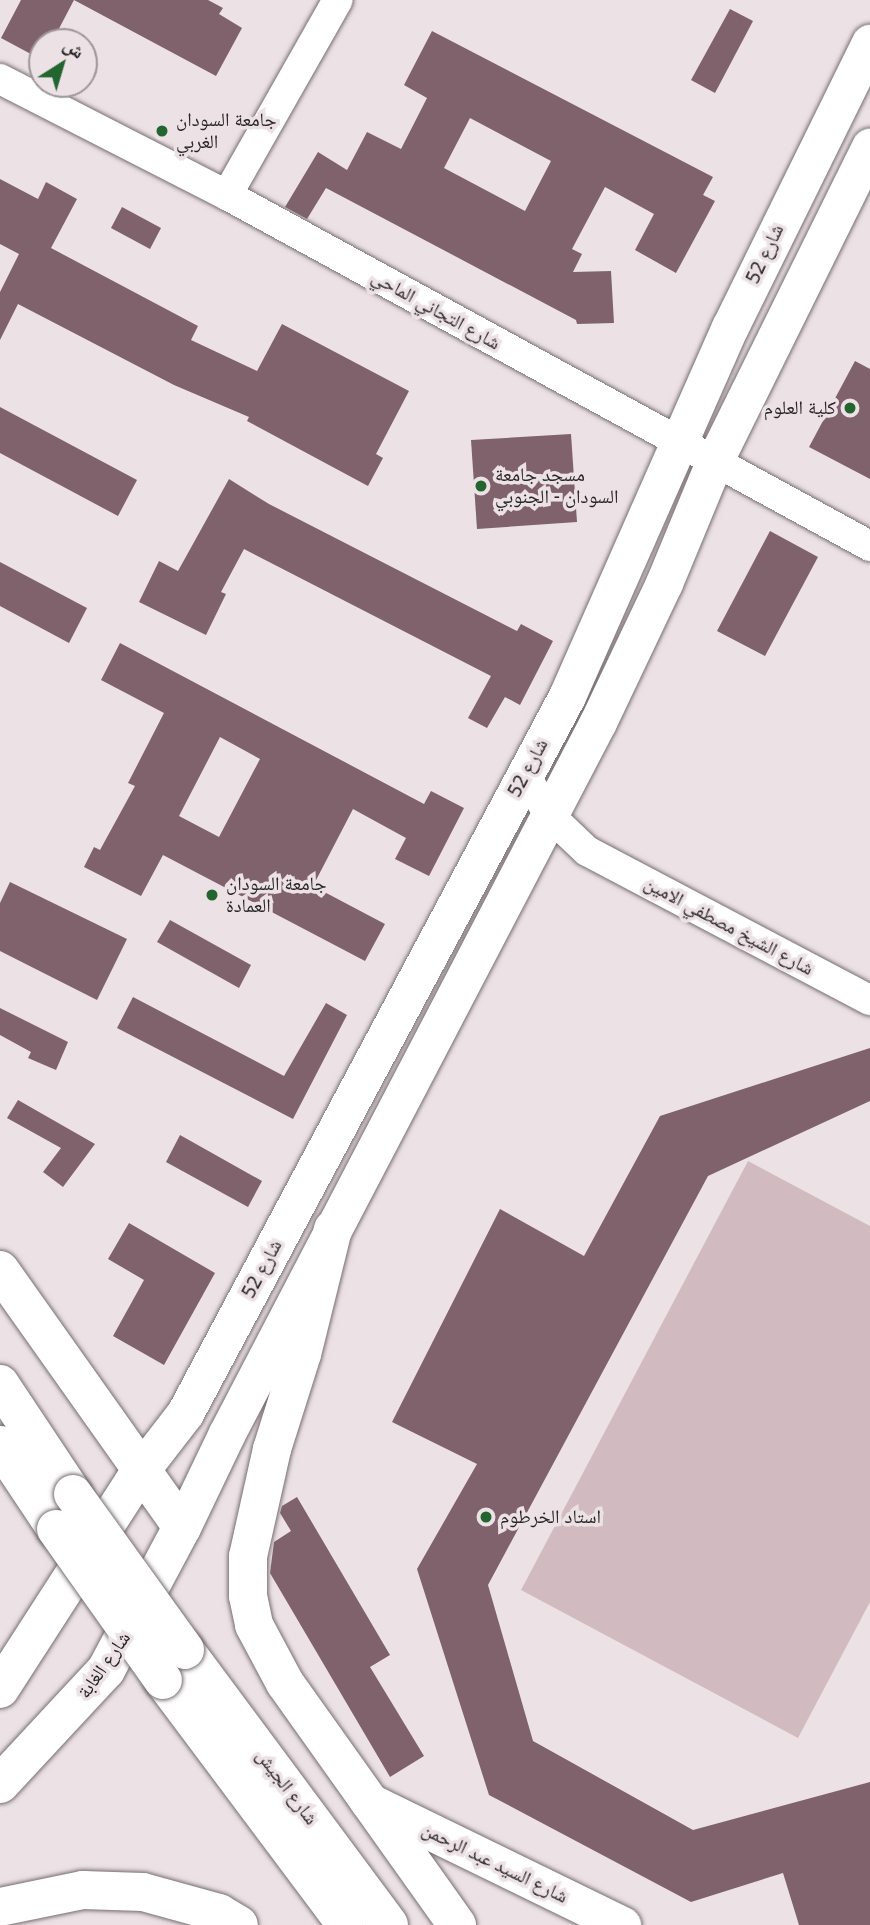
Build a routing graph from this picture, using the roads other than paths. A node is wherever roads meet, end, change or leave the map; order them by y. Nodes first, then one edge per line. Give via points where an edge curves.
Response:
1 (338, 0) edge
2 (870, 43) edge
3 (0, 79) edge
4 (870, 146) edge
5 (227, 195) junction
6 (678, 443) junction
7 (714, 462) junction
8 (870, 546) edge
9 (524, 775) junction
10 (550, 816) junction
11 (870, 1000) edge
12 (333, 1229) junction
13 (0, 1270) edge
14 (0, 1384) edge
15 (0, 1446) edge
16 (141, 1470) junction
17 (182, 1528) junction
18 (0, 1689) edge
19 (0, 1784) edge
20 (368, 1801) junction
21 (0, 1907) edge
22 (239, 1925) edge
23 (346, 1925) edge
24 (389, 1925) edge
25 (457, 1925) edge
26 (622, 1925) edge

1 - 5 street
2 - 6 street, شارع 52 via 790,199
3 - 5 street, شارع التجاني الماحي
4 - 7 street
5 - 6 street, شارع التجاني الماحي
6 - 7 street, شارع التجاني الماحي
6 - 9 street, شارع 52 via 572,683
7 - 8 street, شارع التجاني الماحي
7 - 10 street via 664,583
9 - 10 street, شارع الشيخ مصطفي الامين
9 - 16 street, شارع 52 via 185,1413
10 - 11 street, شارع الشيخ مصطفي الامين via 587,851
10 - 12 street
12 - 17 street
12 - 20 main road via 302,1354 272,1449 248,1556 248,1595 254,1625 285,1683
13 - 16 main road
14 - 24 main road, شارع الجيش, bridge via 185,1650
15 - 23 main road, شارع الجيش, bridge via 163,1680
16 - 17 main road
16 - 18 main road
17 - 19 main road, شارع الغابة via 106,1670
20 - 25 main road
20 - 26 street, شارع السيد عبد الرحمن
21 - 22 main road via 83,1890 143,1892 219,1913

